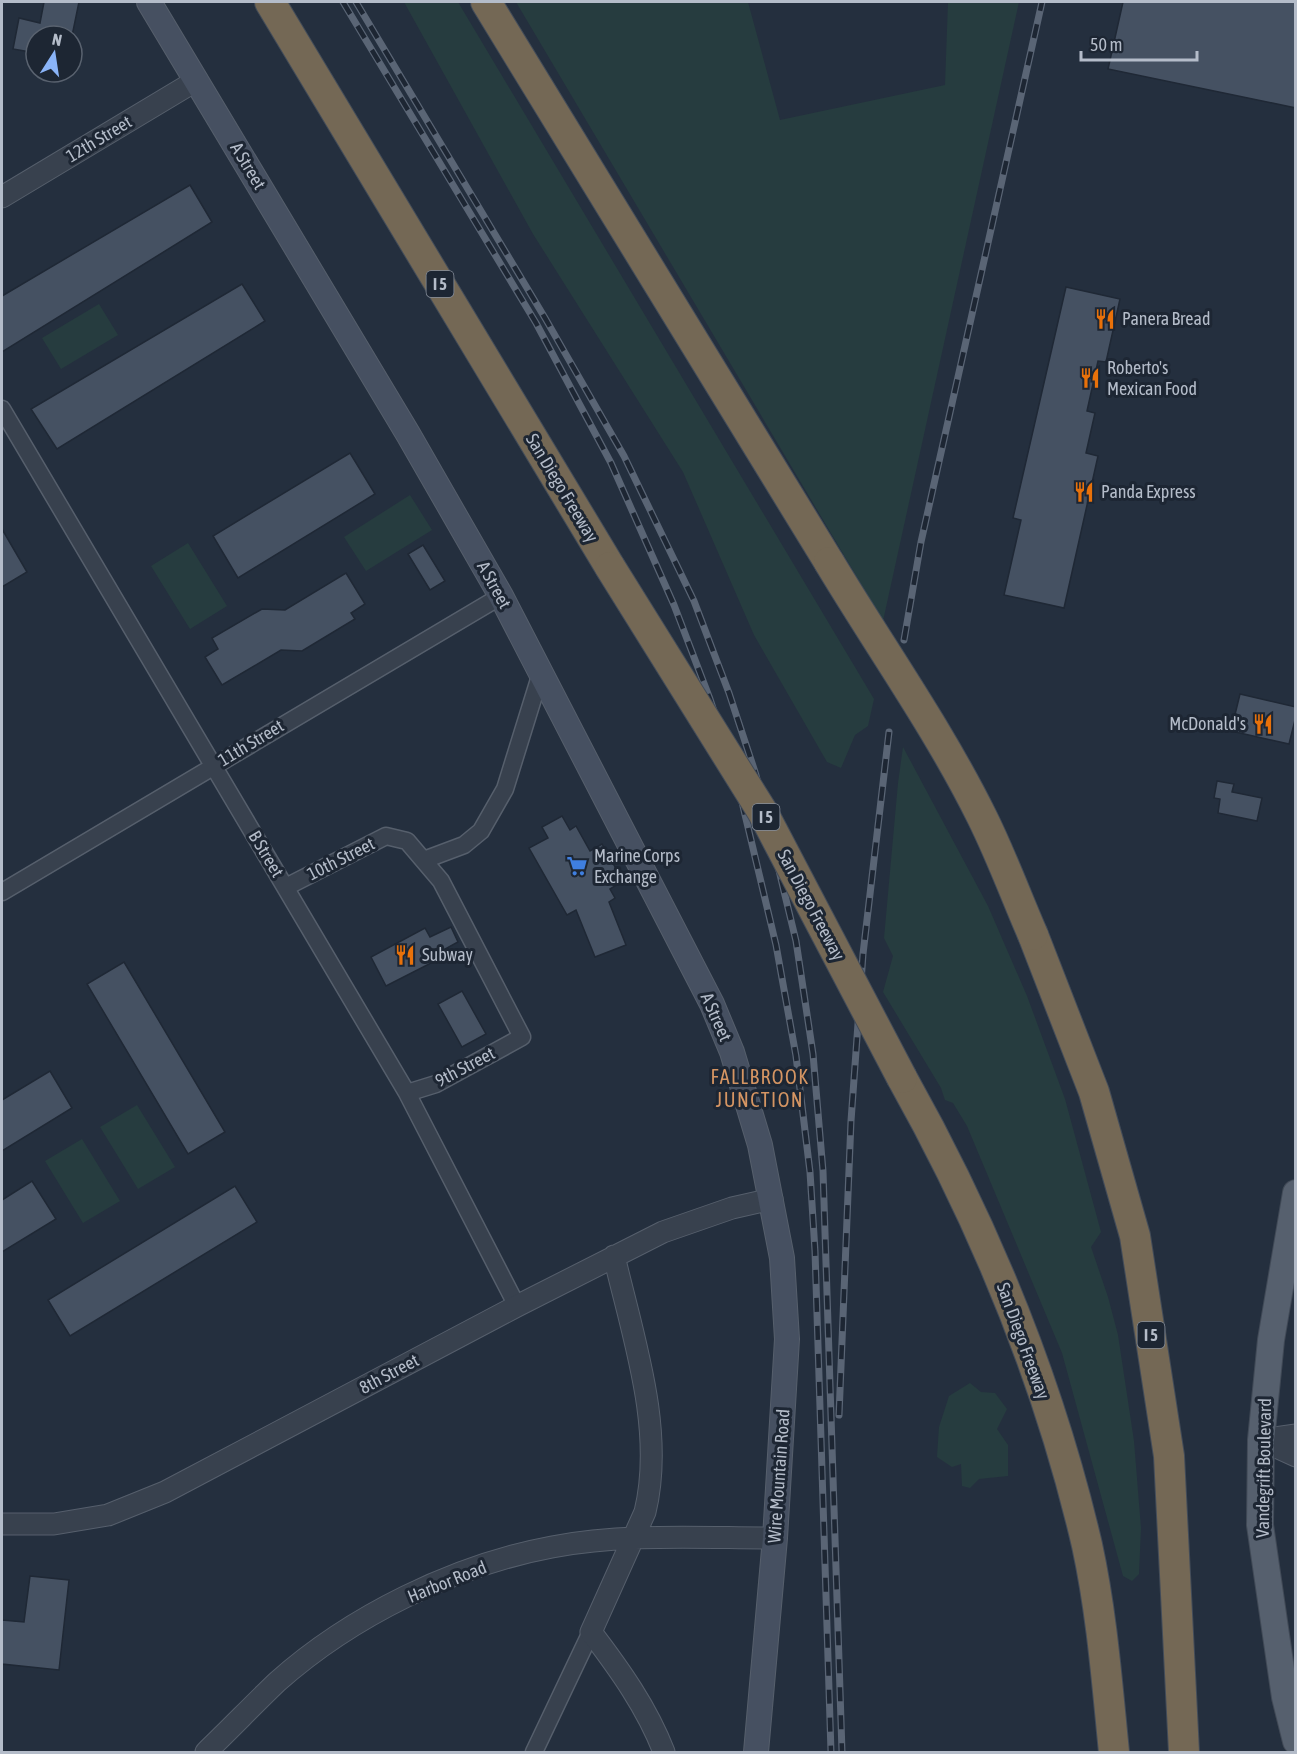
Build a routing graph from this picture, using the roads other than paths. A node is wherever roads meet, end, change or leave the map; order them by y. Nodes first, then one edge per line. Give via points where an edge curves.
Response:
1 (149, 2) edge
2 (270, 2) edge
3 (486, 2) edge
4 (197, 80) junction
5 (2, 197) edge
6 (2, 409) edge
7 (501, 596) junction
8 (541, 673) junction
9 (214, 765) junction
10 (424, 860) junction
11 (286, 887) junction
12 (2, 892) edge
13 (407, 1093) junction
14 (1296, 1193) edge
15 (772, 1199) junction
16 (614, 1256) junction
17 (517, 1306) junction
18 (1296, 1435) edge
19 (1261, 1440) junction
20 (1296, 1456) edge
21 (2, 1524) edge
22 (633, 1538) junction
23 (775, 1538) junction
24 (591, 1632) junction
25 (1296, 1741) edge
26 (206, 1752) edge
27 (534, 1752) edge
28 (664, 1752) edge
29 (756, 1752) edge
30 (1114, 1752) edge
31 (1184, 1752) edge

1 - 4 main road, A Street
2 - 30 highway, San Diego Freeway / I 5, bridge via 610,567 762,811 941,1147 1022,1329 1069,1472 1103,1637
3 - 31 highway, I 5, bridge via 898,672 983,818 1033,935 1094,1092 1135,1236 1169,1455
4 - 5 street, 12th Street
4 - 7 main road, A Street
6 - 9 street, B Street
7 - 8 main road, A Street
7 - 9 street, 11th Street
8 - 10 street via 505,789 481,831 464,844
8 - 15 main road, A Street via 712,1004 732,1052
9 - 11 street, B Street
9 - 12 street, 11th Street
10 - 11 street, 10th Street via 407,841 386,836
10 - 13 street, 9th Street via 441,881 522,1037 436,1084
11 - 13 street, B Street
13 - 17 street, B Street
14 - 19 main road, Vandegrift Boulevard via 1270,1340
15 - 16 street, 8th Street via 663,1232
15 - 23 main road, Wire Mountain Road via 782,1258 788,1339
16 - 17 street, 8th Street
16 - 22 street via 650,1425 651,1491
17 - 21 street, 8th Street via 165,1492 108,1515 54,1524
18 - 19 street
19 - 20 street
19 - 25 main road, Vandegrift Boulevard via 1260,1525 1285,1697
22 - 23 street, Harbor Road
22 - 24 street
22 - 26 street, Harbor Road via 553,1547 468,1569 429,1585 340,1634 278,1682
23 - 29 main road, Wire Mountain Road
24 - 27 street
24 - 28 street via 632,1689

